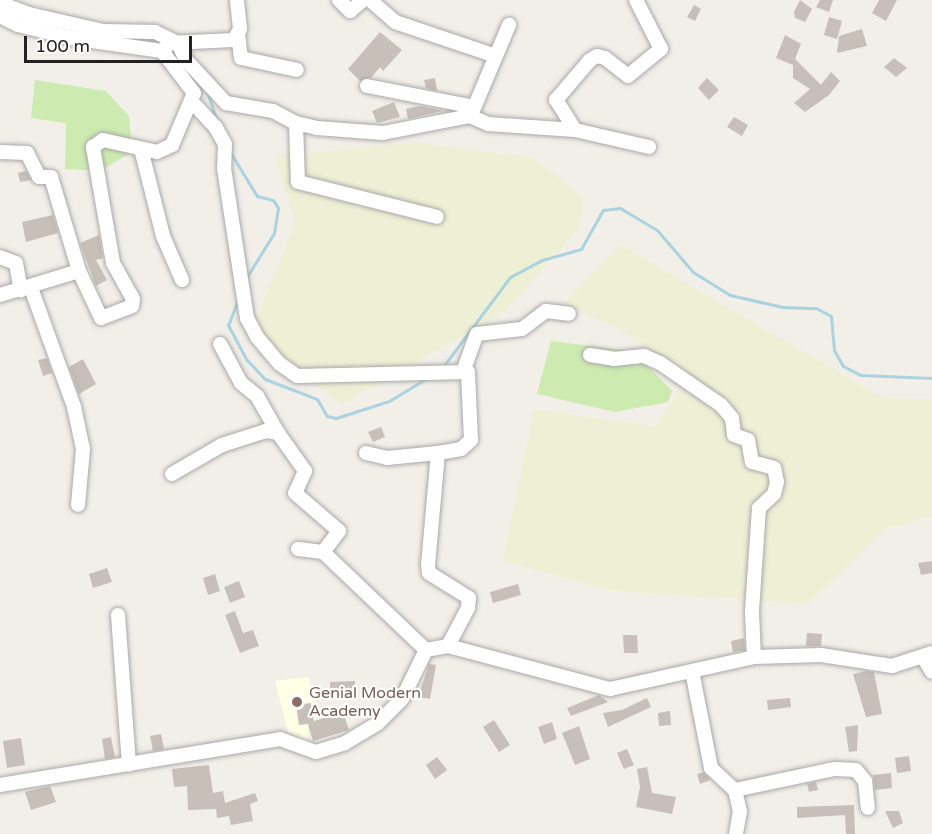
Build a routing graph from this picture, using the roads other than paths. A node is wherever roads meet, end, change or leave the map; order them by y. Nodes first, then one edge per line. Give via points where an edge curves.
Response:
1 (237, 0) edge
2 (339, 0) edge
3 (363, 0) edge
4 (370, 0) edge
5 (636, 0) edge
6 (0, 3) edge
7 (0, 16) edge
8 (509, 25) dead end
9 (238, 34) junction
10 (169, 46) junction
11 (494, 55) junction
12 (297, 70) dead end
13 (368, 86) dead end
14 (193, 103) junction
15 (472, 112) junction
16 (296, 123) junction
17 (575, 130) junction
18 (649, 147) dead end
19 (141, 149) junction
20 (0, 152) edge
21 (437, 217) dead end
22 (0, 256) edge
23 (79, 271) junction
24 (182, 280) dead end
25 (26, 290) junction
26 (0, 295) edge
27 (569, 314) dead end
28 (220, 344) dead end
29 (590, 355) dead end
30 (464, 369) junction
31 (278, 433) junction
32 (366, 453) dead end
33 (438, 453) junction
34 (172, 474) dead end
35 (78, 506) dead end
36 (298, 549) dead end
37 (323, 552) junction
38 (118, 615) dead end
39 (448, 646) junction
40 (426, 651) junction
41 (927, 655) edge
42 (754, 657) junction
43 (692, 671) junction
44 (932, 672) edge
45 (129, 765) junction
46 (0, 785) edge
47 (735, 790) junction
48 (868, 808) dead end
49 (736, 834) edge

1 - 9 street
2 - 3 street via 350,11
4 - 11 street via 395,22
5 - 17 street via 661,48 628,76 605,58 597,56 590,60 556,100
6 - 10 street via 52,20 113,33 137,29
7 - 10 street via 18,25 71,38
8 - 11 street
9 - 10 street via 234,40
9 - 12 street via 241,58
10 - 14 street via 191,86
10 - 16 street via 226,103 273,111
11 - 15 street
13 - 15 street
14 - 19 street via 172,145 157,152
14 - 30 street via 225,144 224,168 247,318 257,337 297,376 423,374
15 - 16 street via 383,133 343,133
15 - 17 street via 488,124
16 - 21 street via 298,182
17 - 18 street
19 - 23 street via 103,140 93,147 111,252 133,299 132,306 101,318
19 - 24 street via 163,236
20 - 23 street via 27,153 39,177 51,177
22 - 25 street via 16,263
23 - 25 street
25 - 26 street
25 - 35 street via 74,407 83,449
27 - 30 street via 546,311 522,329 477,334
28 - 31 street via 241,383 258,396
29 - 42 street via 614,359 644,356 660,363 721,405 732,418 734,435 748,440 752,462 774,468 774,494 759,508 752,612
30 - 33 street via 471,378 471,440 461,449
31 - 34 street via 266,431 222,445
31 - 37 street via 305,471 295,493 339,531
32 - 33 street via 387,458
33 - 39 street via 429,573 469,598 468,608
36 - 37 street
37 - 40 street
38 - 45 street
39 - 40 street
39 - 43 street via 610,689
40 - 45 street via 402,699 377,724 345,743 316,752 280,739
41 - 42 street via 892,666 821,655
41 - 44 street
42 - 43 street
43 - 47 street via 711,768
45 - 46 street
47 - 48 street via 835,769 856,770 866,781
47 - 49 street via 740,811

